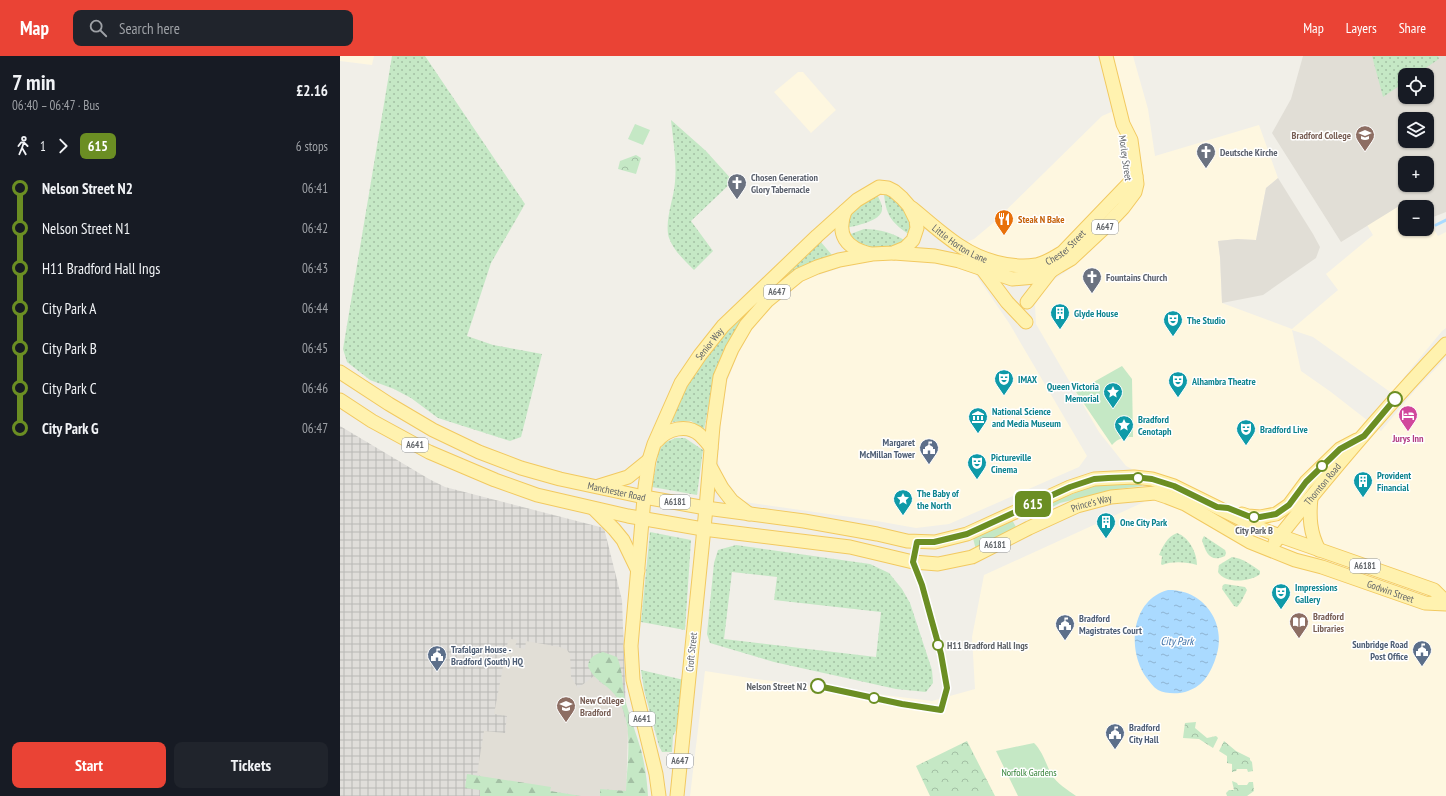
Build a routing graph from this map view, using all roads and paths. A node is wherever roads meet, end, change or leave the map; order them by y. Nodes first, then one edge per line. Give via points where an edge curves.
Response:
1 (1106, 56) edge
2 (1134, 184) junction
3 (909, 206) junction
4 (845, 211) junction
5 (893, 253) junction
6 (872, 254) junction
7 (1018, 266) junction
8 (983, 270) junction
9 (1051, 271) junction
10 (1018, 279) junction
11 (1026, 302) dead end
12 (1026, 322) dead end
13 (1446, 344) edge
14 (340, 372) edge
15 (340, 400) edge
16 (1364, 436) junction
17 (654, 444) junction
18 (711, 448) junction
19 (650, 460) junction
20 (710, 466) junction
21 (598, 487) junction
22 (644, 497) junction
23 (1311, 498) junction
24 (1217, 507) junction
25 (706, 508) junction
26 (594, 509) junction
27 (750, 514) junction
28 (643, 519) junction
29 (703, 529) junction
30 (1280, 536) junction
31 (917, 542) junction
32 (1268, 549) junction
33 (1319, 550) junction
34 (913, 562) junction
35 (638, 571) junction
36 (1446, 603) edge
37 (659, 796) edge
38 (677, 796) edge

1 - 2 main road, Morley Street via 1123,124 1131,140
2 - 7 main road, Chester Street / A647 via 1063,252 1050,260
2 - 9 main road, Chester Street / A647 via 1107,226 1071,259
3 - 4 main road, Senior Way / A647 via 894,191 879,187 857,200
3 - 5 main road, Senior Way / A647 via 916,220 915,236 905,248
3 - 7 main road, Little Horton Lane / A647 via 971,253
4 - 6 main road, Senior Way / A647 via 841,225 847,243 860,252
4 - 17 main road, Senior Way / A647 via 748,301 713,338 681,384
5 - 6 main road, Senior Way / A647
5 - 8 main road, Little Horton Lane / A647 via 934,256 959,261
6 - 18 main road, Senior Way / A647 via 839,260 799,275 767,301 746,325 720,377
7 - 10 main road
8 - 10 main road, Little Horton Lane / A647
8 - 12 main road
9 - 10 main road, Chester Street / A647 via 1035,277
9 - 11 main road
13 - 16 main road, Thornton Road
14 - 21 main road, Manchester Road / A641 via 389,404 456,441 521,468
15 - 26 main road, A641 via 372,422 436,455 537,495
16 - 23 main road, Thornton Road
16 - 24 main road via 1340,449 1306,482 1289,505 1276,514 1248,516 1228,508
17 - 18 main road via 662,436 678,428 690,429 697,433
17 - 19 main road, Senior Way / A647
18 - 20 main road, Senior Way / A647
19 - 21 main road via 628,477
19 - 22 main road, Senior Way / A647
20 - 25 main road, Senior Way / A647
20 - 27 main road via 728,496
21 - 22 main road, Manchester Road / A641
22 - 25 main road, Manchester Road / A6181
22 - 28 main road, Senior Way / A647
23 - 30 main road, Thornton Road
23 - 33 main road via 1311,531
24 - 30 main road, Prince's Way / A6181
24 - 31 main road, Prince's Way / A6181 via 1174,486 1152,479 1094,479 1070,487 967,534 934,542
25 - 27 main road, Manchester Road / A6181
25 - 29 main road, Croft Street / A647
26 - 28 main road, A641
26 - 35 main road via 623,540
27 - 31 main road, Manchester Road / A6181 via 804,521
28 - 29 main road, A641
28 - 35 main road, A641
29 - 34 main road, A6181 via 850,547
29 - 38 main road, Croft Street / A647
30 - 32 main road, Thornton Road
30 - 33 main road, Godwin Street / A6181
31 - 34 main road
32 - 34 main road, Prince's Way / A6181 via 1233,533 1185,504 1155,493 1111,497 1077,506 972,557 938,564
32 - 36 main road, Godwin Street / A6181 via 1425,603
33 - 36 main road, Godwin Street / A6181 via 1434,590
35 - 37 main road, A641 via 631,646 633,674

